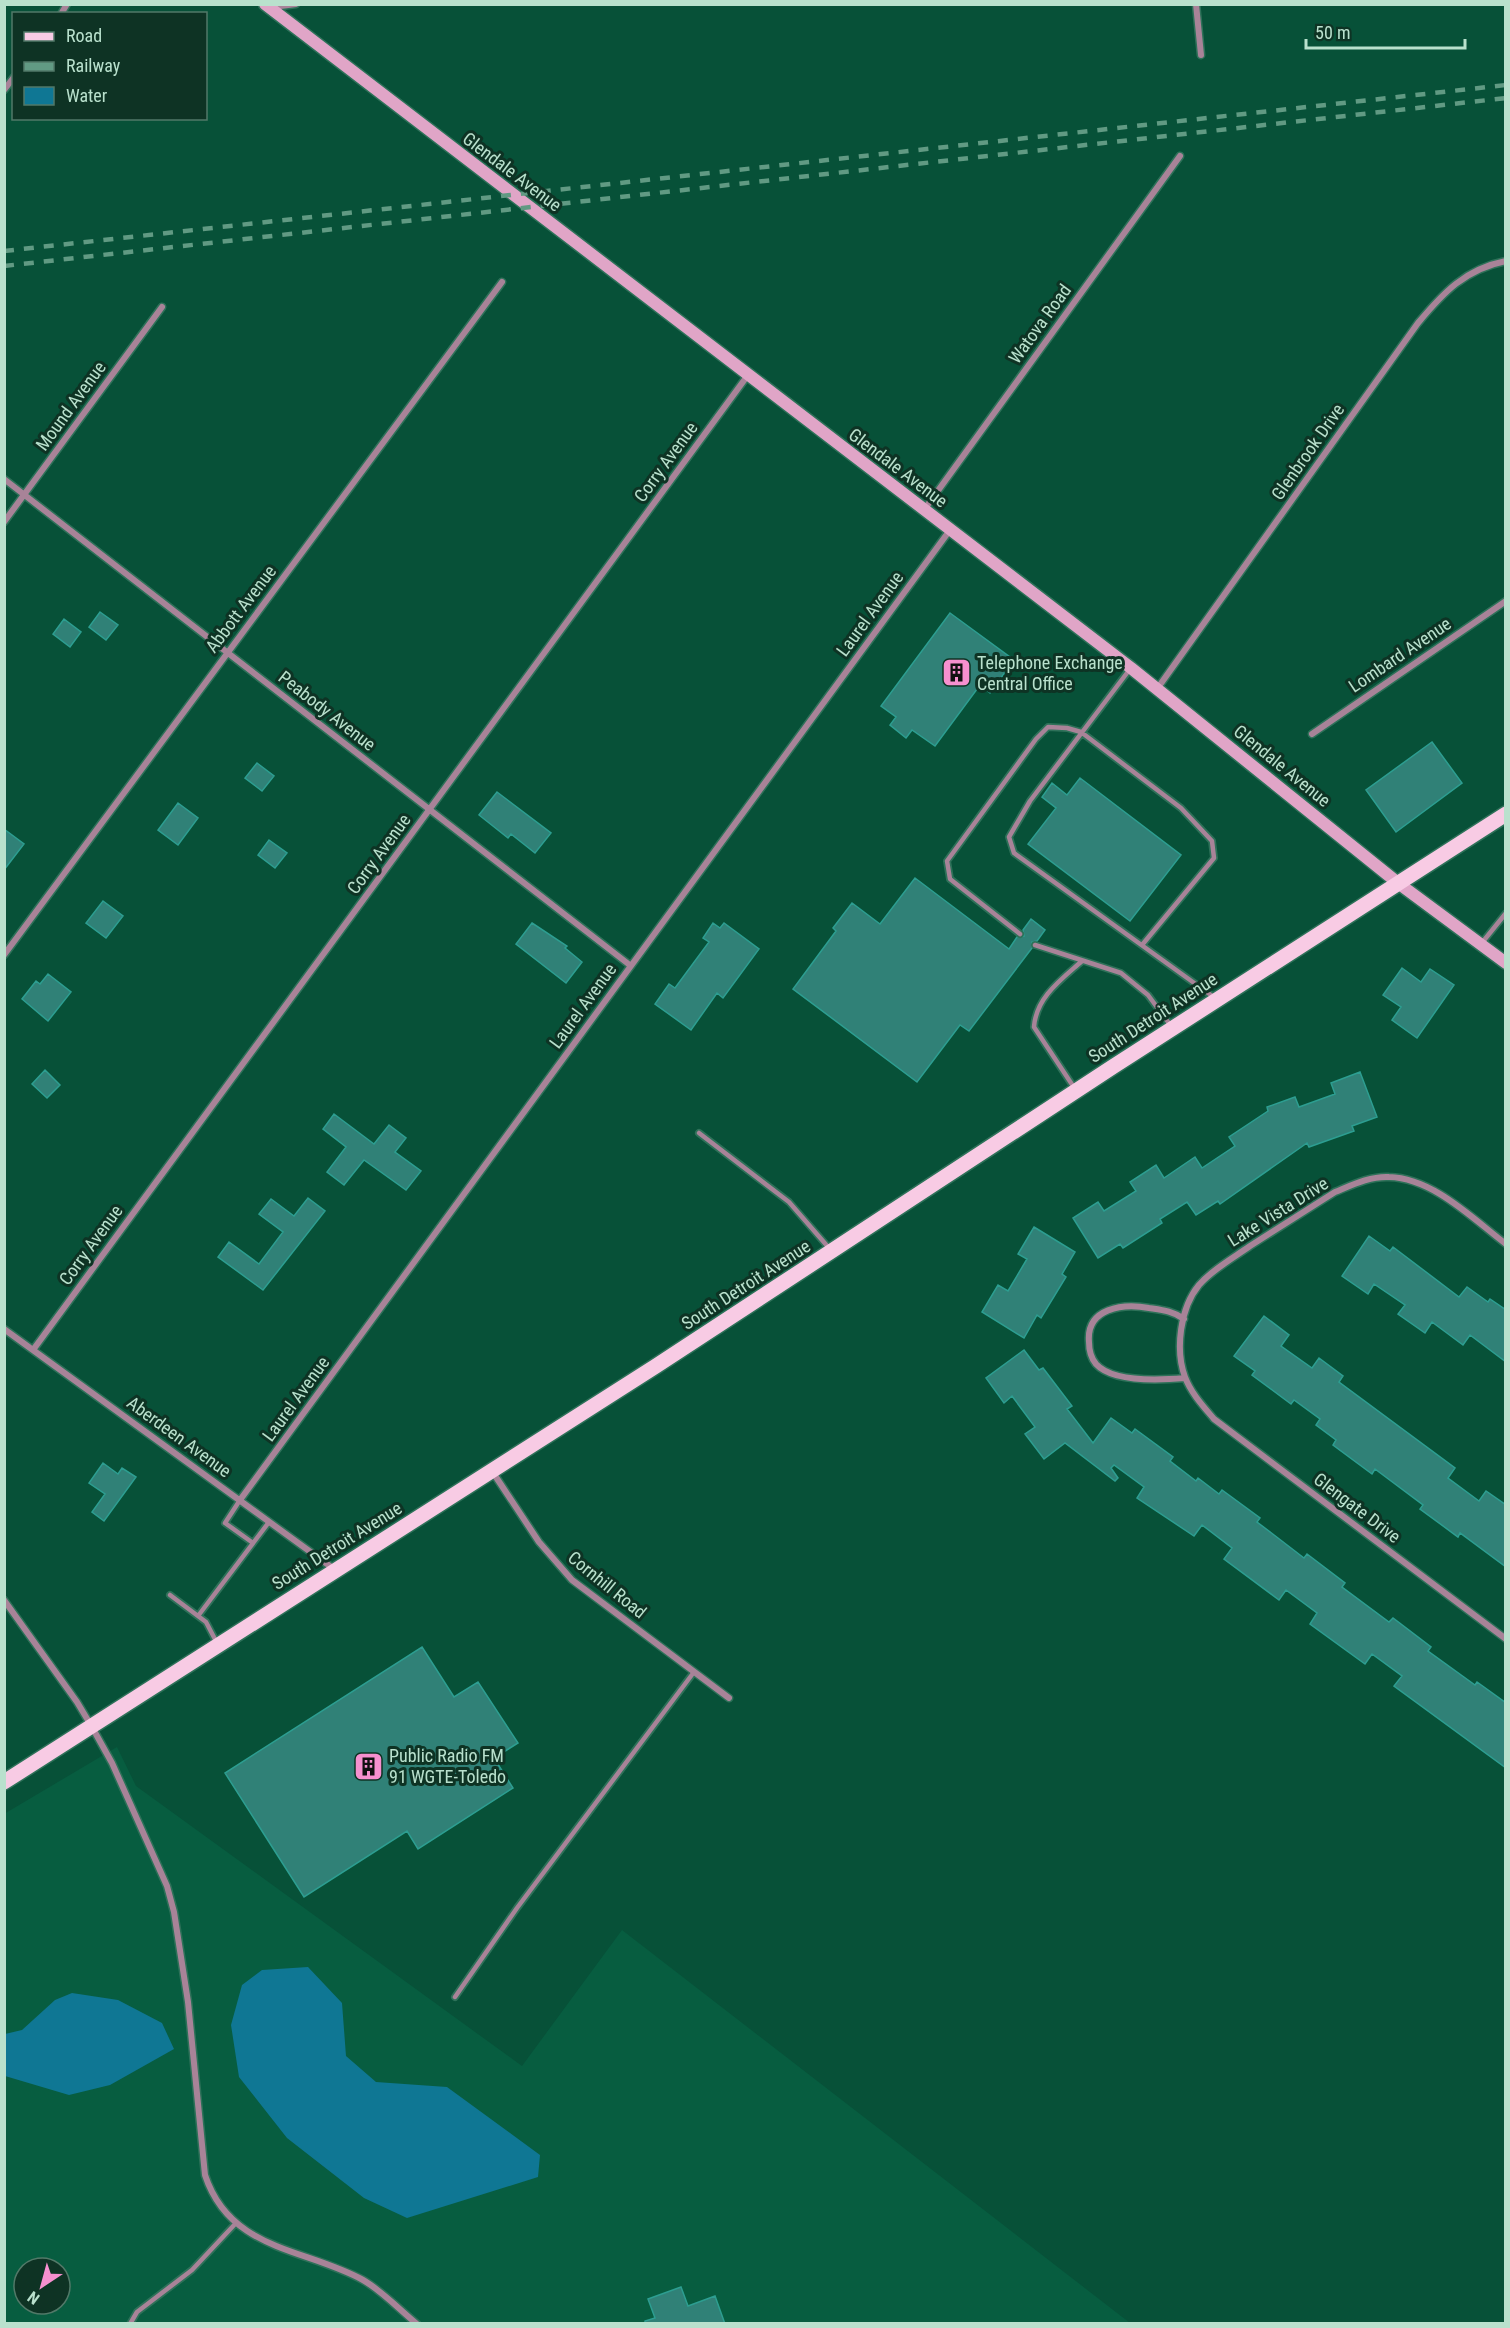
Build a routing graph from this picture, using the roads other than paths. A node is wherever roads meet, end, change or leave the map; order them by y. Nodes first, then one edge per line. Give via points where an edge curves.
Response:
1 (296, 4) edge
2 (1196, 4) edge
3 (267, 6) edge
4 (1202, 55) dead end
5 (1179, 156) dead end
6 (1506, 261) edge
7 (502, 282) dead end
8 (162, 307) dead end
9 (748, 375) junction
10 (4, 479) edge
11 (24, 495) junction
12 (924, 510) junction
13 (4, 522) edge
14 (950, 530) junction
15 (1506, 602) edge
16 (227, 652) junction
17 (1131, 668) junction
18 (1157, 689) junction
19 (1081, 732) junction
20 (1312, 734) dead end
21 (430, 809) junction
22 (1506, 814) edge
23 (1398, 883) junction
24 (1506, 913) edge
25 (1020, 934) dead end
26 (1035, 945) dead end
27 (1142, 945) junction
28 (1480, 945) junction
29 (4, 955) edge
30 (1082, 961) junction
31 (1506, 963) edge
32 (632, 966) junction
33 (1217, 1000) junction
34 (1173, 1028) junction
35 (1077, 1091) junction
36 (699, 1133) dead end
37 (1506, 1244) edge
38 (832, 1252) junction
39 (1184, 1318) junction
40 (4, 1329) edge
41 (33, 1350) junction
42 (1185, 1378) junction
43 (1196, 1397) joint
44 (492, 1471) junction
45 (240, 1500) junction
46 (269, 1522) junction
47 (253, 1543) junction
48 (335, 1569) junction
49 (170, 1595) dead end
50 (4, 1600) edge
51 (198, 1616) junction
52 (1506, 1639) edge
53 (218, 1645) junction
54 (694, 1672) junction
55 (729, 1698) dead end
56 (92, 1727) junction
57 (4, 1782) edge
58 (455, 1997) dead end
59 (236, 2223) junction
60 (130, 2324) edge
61 (417, 2324) edge

1 - 3 street
2 - 4 street
3 - 9 main road, Glendale Avenue
5 - 12 street, Watova Road
6 - 18 street, Glenbrook Drive via 1475,269 1442,294
7 - 16 street, Abbott Avenue
8 - 11 street, Mound Avenue
9 - 12 main road, Glendale Avenue
9 - 21 street, Corry Avenue
10 - 11 street, Peabody Avenue
11 - 13 street, Mound Avenue
11 - 16 street, Peabody Avenue
12 - 14 main road, Glendale Avenue
14 - 17 main road, Glendale Avenue
14 - 32 street, Laurel Avenue
15 - 20 street, Lombard Avenue
16 - 21 street, Peabody Avenue
16 - 29 street, Abbott Avenue
17 - 18 main road, Glendale Avenue
17 - 19 lane
18 - 23 main road, Glendale Avenue
19 - 25 lane via 1057,726 1043,730 947,861 950,879
19 - 27 lane via 1181,808 1212,841 1214,858
19 - 27 lane via 1030,801 1009,837 1014,853
21 - 32 street, Peabody Avenue
21 - 41 street, Corry Avenue
22 - 23 main road, South Detroit Avenue
23 - 28 main road, Glendale Avenue
23 - 33 main road, South Detroit Avenue
24 - 28 lane
26 - 30 lane
27 - 33 lane
28 - 31 main road, Glendale Avenue
30 - 34 lane via 1121,973 1138,985
30 - 35 lane via 1042,1000 1034,1027
32 - 45 street, Laurel Avenue
33 - 34 main road, South Detroit Avenue
34 - 35 main road, South Detroit Avenue
35 - 38 main road, South Detroit Avenue
36 - 38 lane via 789,1202
37 - 39 street, Lake Vista Drive via 1437,1193 1406,1180 1371,1178 1335,1192 1211,1273 1190,1299
38 - 44 main road, South Detroit Avenue
39 - 42 street, Lake Vista Drive via 1181,1359
39 - 42 street via 1167,1310 1125,1306 1096,1317 1088,1333 1089,1350 1096,1363 1110,1372 1148,1379
40 - 41 street, Aberdeen Avenue
41 - 45 street, Aberdeen Avenue
42 - 43 street, Lake Vista Drive
43 - 52 street, Glengate Drive via 1214,1419
44 - 48 main road, South Detroit Avenue
44 - 54 street, Cornhill Road via 547,1552 572,1580
45 - 46 street, Aberdeen Avenue
45 - 47 lane via 225,1523
46 - 47 lane
46 - 48 street, Aberdeen Avenue
47 - 51 lane
48 - 53 main road, South Detroit Avenue
49 - 51 lane
50 - 56 street
51 - 53 lane via 206,1622
53 - 56 main road, South Detroit Avenue
54 - 55 street, Cornhill Road
54 - 58 lane
56 - 57 main road, South Detroit Avenue
56 - 59 street via 167,1886 188,2002 205,2175 220,2206
59 - 60 lane via 192,2270 137,2312
59 - 61 street via 274,2246 364,2280

